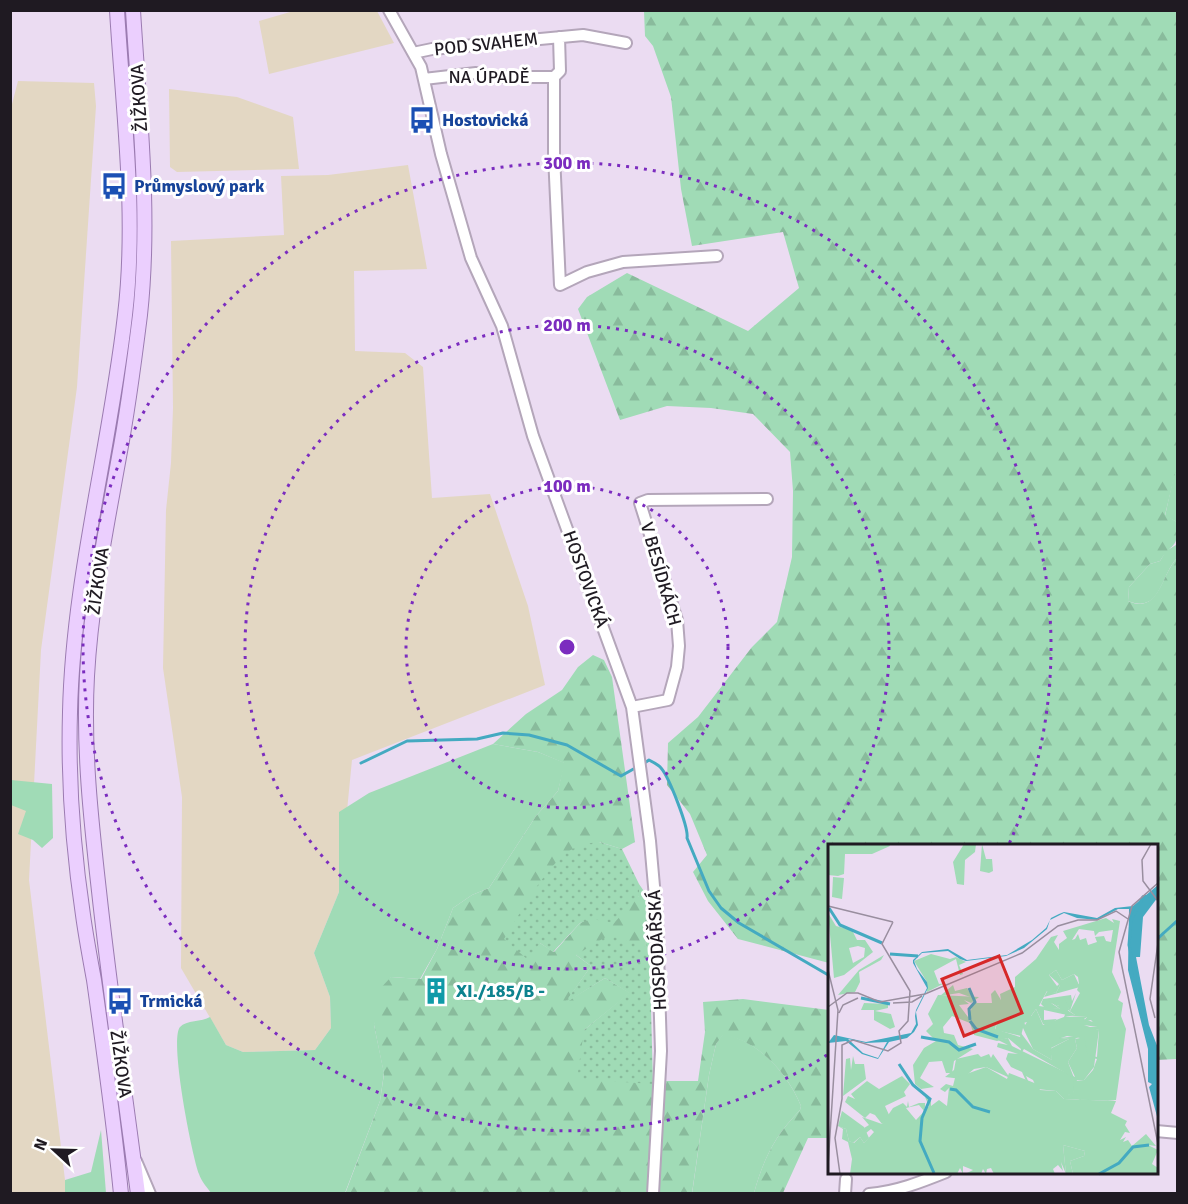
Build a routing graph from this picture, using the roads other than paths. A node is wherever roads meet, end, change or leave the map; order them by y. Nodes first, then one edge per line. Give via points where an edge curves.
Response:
1 (117, 10) edge
2 (133, 10) edge
3 (389, 10) edge
4 (560, 38) junction
5 (626, 43) dead end
6 (413, 53) junction
7 (554, 77) junction
8 (424, 79) junction
9 (717, 256) dead end
10 (767, 499) dead end
11 (632, 707) junction
12 (1158, 1131) edge
13 (1178, 1133) edge
14 (132, 1151) junction
15 (943, 1174) edge
16 (846, 1179) dead end
17 (121, 1194) edge
18 (138, 1194) edge
19 (150, 1194) edge
20 (653, 1194) edge
21 (845, 1194) edge
22 (869, 1194) edge

1 - 17 main road, ŽIŽKOVA via 128,194 126,311 74,636 70,775 83,916
2 - 14 main road, ŽIŽKOVA via 144,253 131,385 90,639 87,713 95,855
3 - 6 street, HOSTOVICKÁ
4 - 5 street, POD SVAHEM via 583,35
4 - 6 street, POD SVAHEM
4 - 7 street, POD SVAHEM via 560,70
6 - 8 street, HOSTOVICKÁ
7 - 8 street, NA ÚPADĚ via 486,77 476,73
7 - 9 street, POD SVAHEM via 560,285 623,262
8 - 11 street, HOSTOVICKÁ via 471,258 502,326 533,436
10 - 11 street, V BESÍDKÁCH via 640,503 677,620 679,646 668,700
11 - 20 street, HOSPODÁŘSKÁ via 657,920 661,1052
12 - 13 street
14 - 18 main road, ŽIŽKOVA
14 - 19 street, ŽIŽKOVA
15 - 22 street via 903,1188
16 - 21 street

